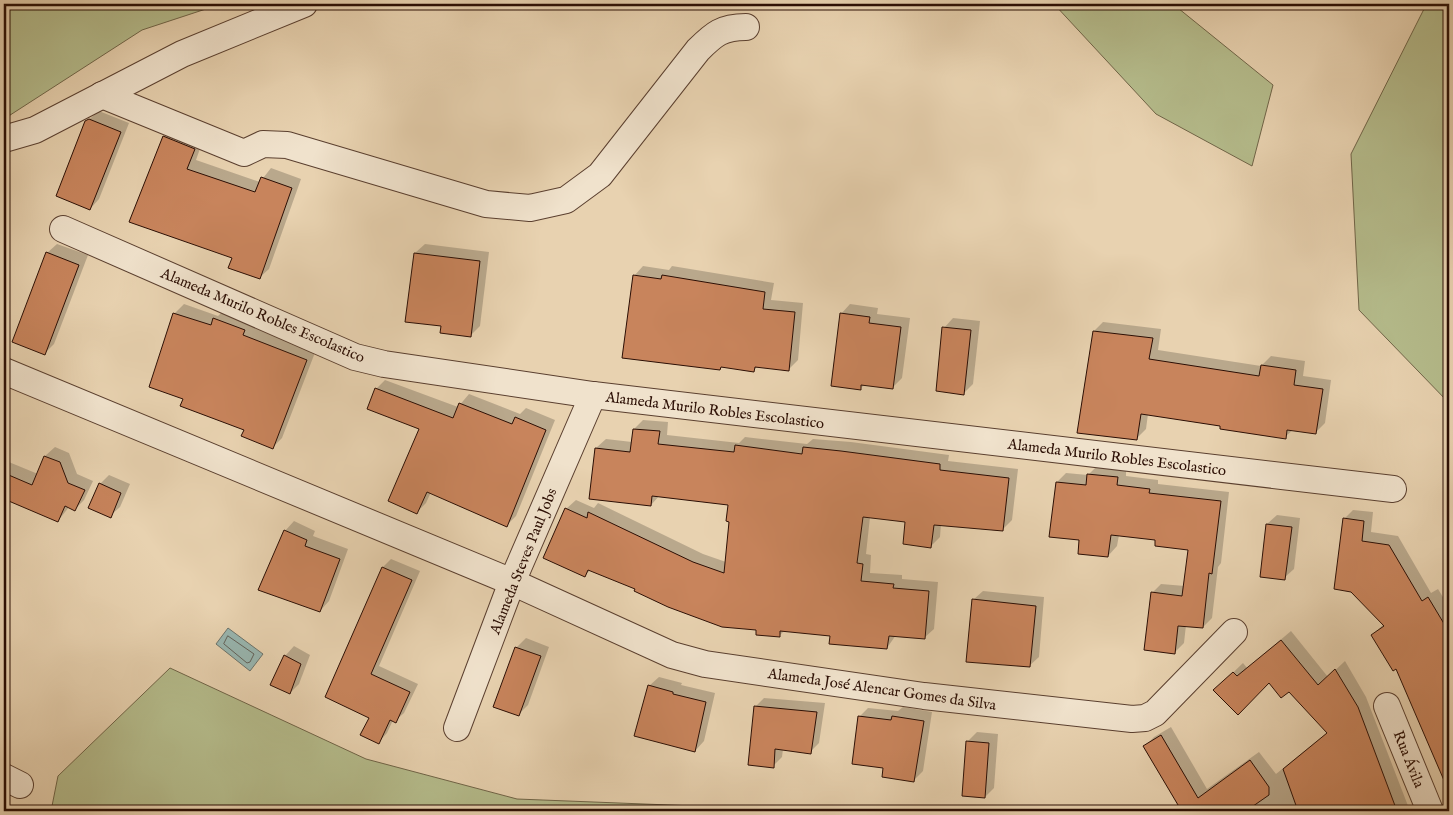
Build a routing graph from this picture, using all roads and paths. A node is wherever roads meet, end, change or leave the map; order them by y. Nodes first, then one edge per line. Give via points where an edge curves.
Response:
1 (304, 4) edge
2 (746, 27) dead end
3 (102, 95) junction
4 (4, 140) edge
5 (63, 229) dead end
6 (4, 371) edge
7 (593, 395) junction
8 (1393, 489) dead end
9 (512, 582) junction
10 (1234, 632) dead end
11 (1388, 706) dead end
12 (457, 728) dead end
13 (1430, 811) edge

1 - 3 street via 182,54
2 - 3 street via 729,27 712,36 698,50 600,175 566,200 530,208 486,204 287,145 263,144 244,153
3 - 4 street via 35,130
5 - 7 street, Alameda Murilo Robles Escolastico via 355,357
6 - 9 street
7 - 8 street, Alameda Murilo Robles Escolastico
7 - 9 street, Alameda Steves Paul Jobs
9 - 10 street, Alameda José Alencar Gomes da Silva via 672,655 705,664 924,696 1132,719 1155,713
9 - 12 street, Alameda Steves Paul Jobs
11 - 13 street, Rua Ávila

